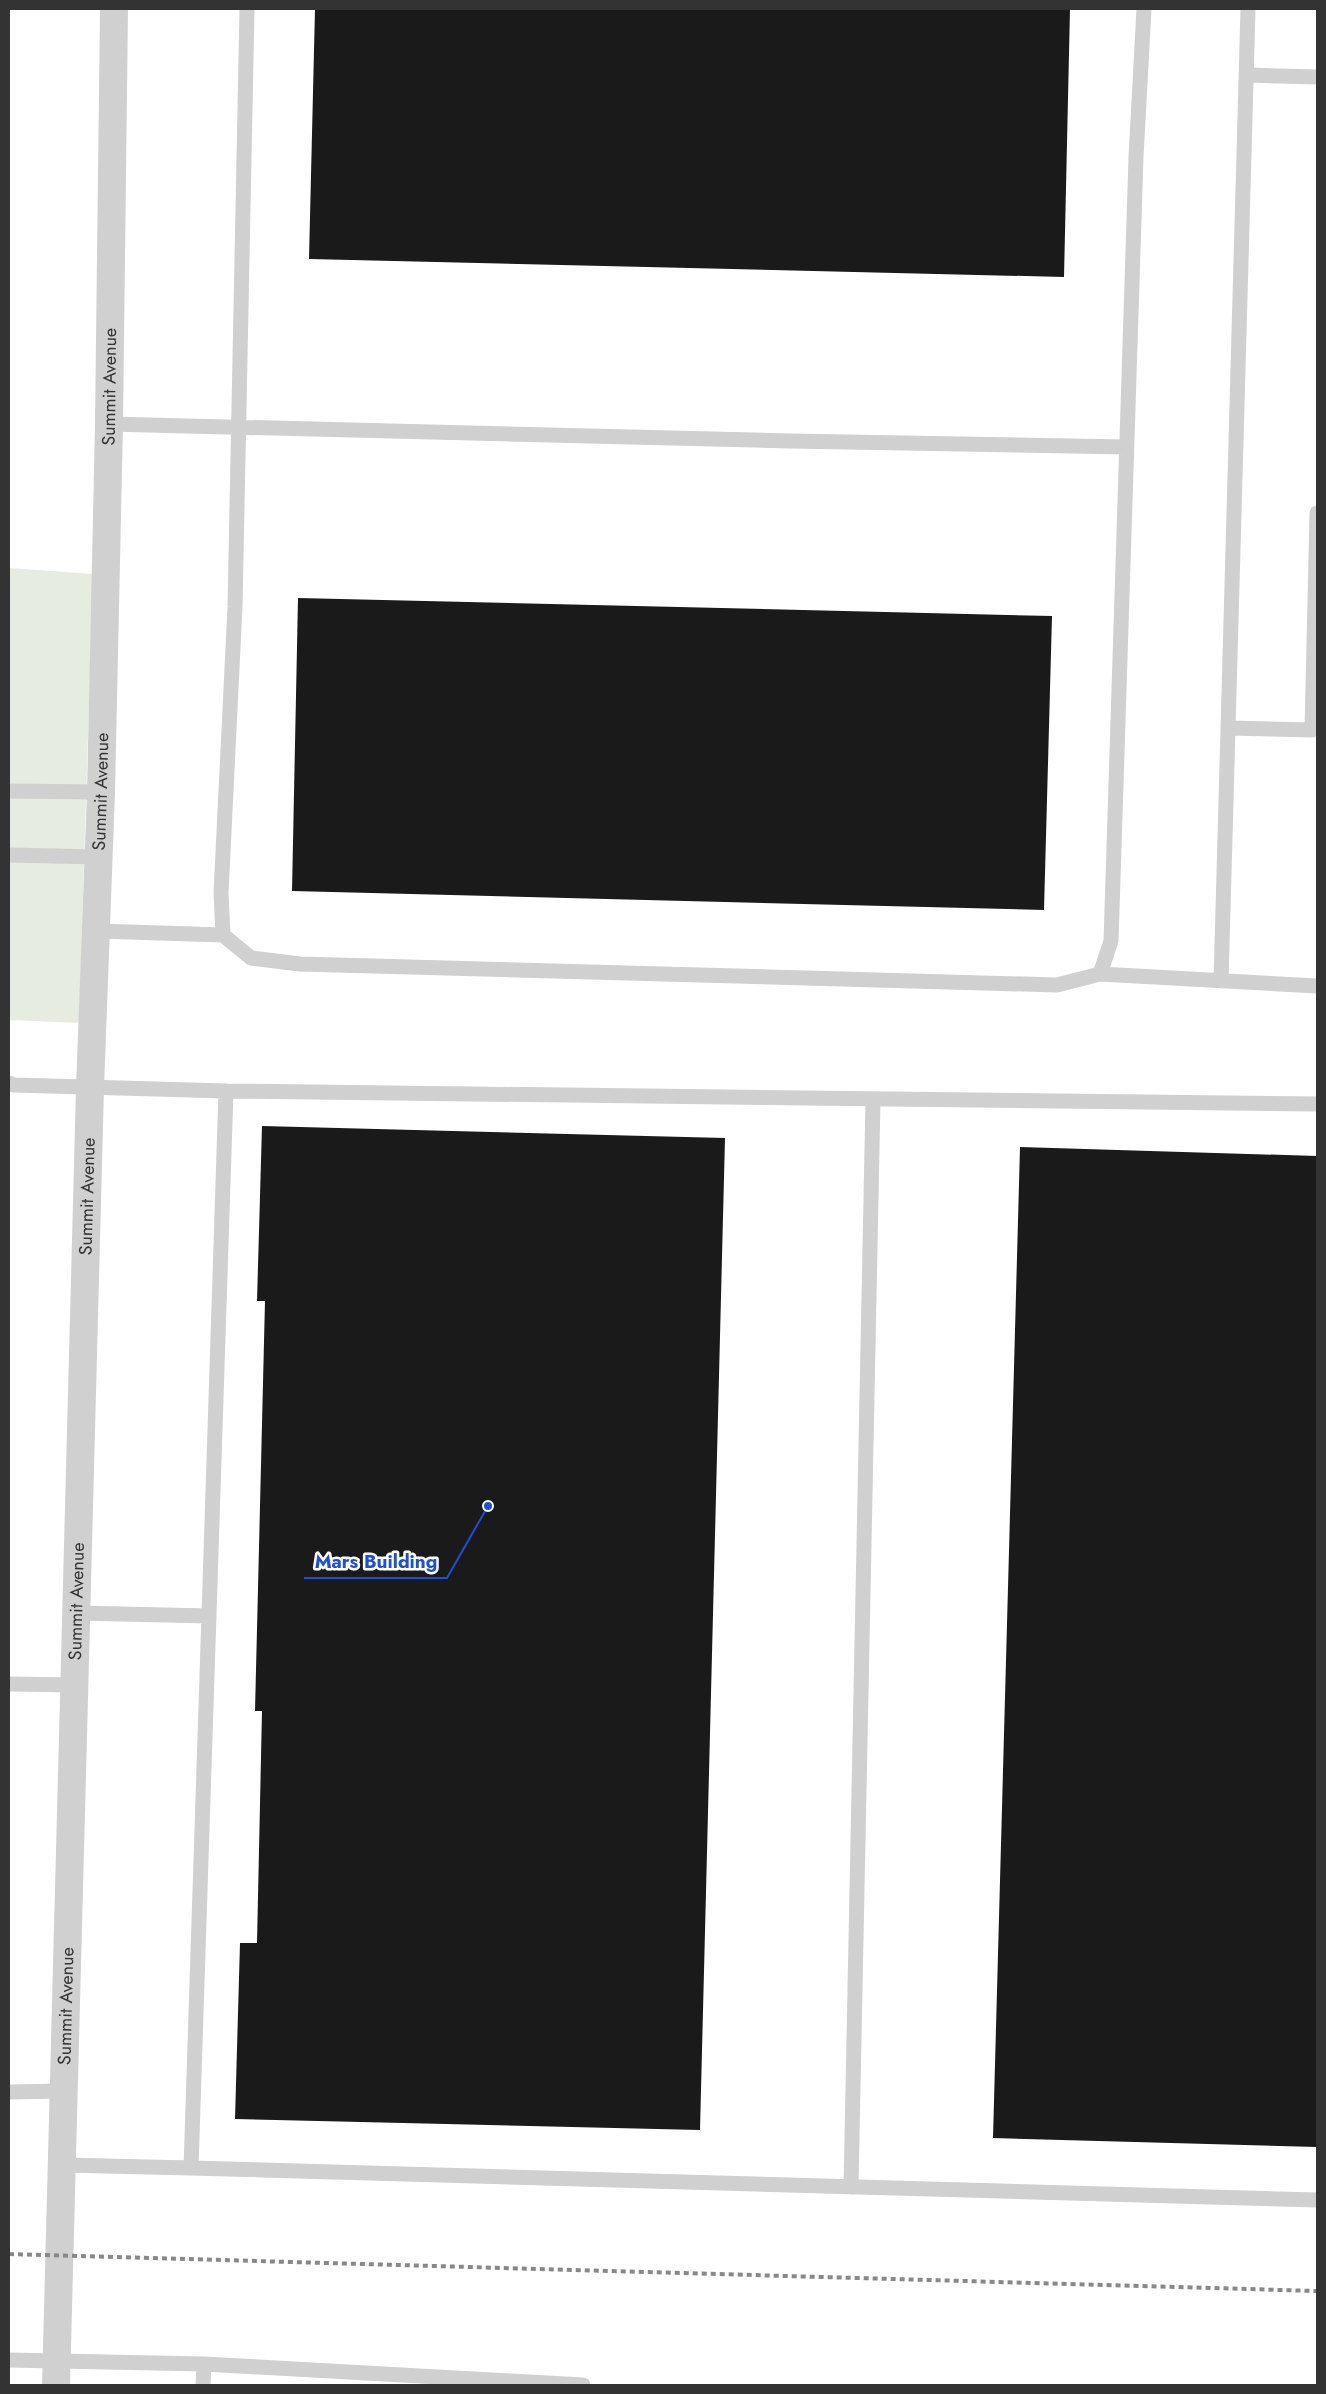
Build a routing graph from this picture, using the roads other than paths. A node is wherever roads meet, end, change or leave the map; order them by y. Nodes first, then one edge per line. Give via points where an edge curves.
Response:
1 (114, 9) edge
2 (247, 9) edge
3 (1144, 9) edge
4 (1248, 9) edge
5 (1246, 75) junction
6 (1317, 77) edge
7 (109, 424) junction
8 (239, 426) junction
9 (1126, 447) junction
10 (1317, 513) edge
11 (1228, 728) junction
12 (9, 791) edge
13 (102, 792) junction
14 (9, 855) edge
15 (100, 857) junction
16 (97, 931) junction
17 (223, 935) junction
18 (1100, 974) junction
19 (1220, 981) junction
20 (1317, 986) edge
21 (9, 1083) edge
22 (90, 1088) junction
23 (226, 1091) junction
24 (873, 1098) junction
25 (1317, 1104) edge
26 (77, 1614) junction
27 (210, 1616) junction
28 (9, 1684) edge
29 (75, 1685) junction
30 (64, 2091) junction
31 (9, 2092) edge
32 (62, 2165) junction
33 (191, 2168) junction
34 (851, 2187) junction
35 (1317, 2200) edge
36 (9, 2360) edge
37 (204, 2364) junction
38 (57, 2373) edge
39 (203, 2385) edge
40 (583, 2385) edge

1 - 7 street, Summit Avenue
2 - 8 lane
3 - 9 lane
4 - 5 lane
5 - 6 lane
5 - 11 lane
7 - 8 lane
7 - 13 street, Summit Avenue
8 - 9 lane
8 - 17 lane via 235,607 221,893
9 - 18 lane via 1110,941
10 - 11 lane via 1312,730
11 - 19 lane
12 - 13 lane
13 - 15 street, Summit Avenue
14 - 15 lane
15 - 16 street, Summit Avenue
16 - 17 lane
16 - 22 street, Summit Avenue
17 - 18 lane via 251,958 300,964 1057,986
18 - 19 lane
19 - 20 lane
21 - 22 lane
22 - 23 lane
22 - 26 street, Summit Avenue
23 - 24 lane
23 - 27 lane
24 - 25 lane
24 - 34 lane
26 - 27 lane
26 - 29 street, Summit Avenue
27 - 33 lane
28 - 29 lane
29 - 30 street, Summit Avenue
30 - 31 lane
30 - 32 street, Summit Avenue
32 - 33 lane
32 - 38 street, Summit Avenue
33 - 34 lane
34 - 35 lane
36 - 38 lane
37 - 38 lane
37 - 39 lane
37 - 40 lane

